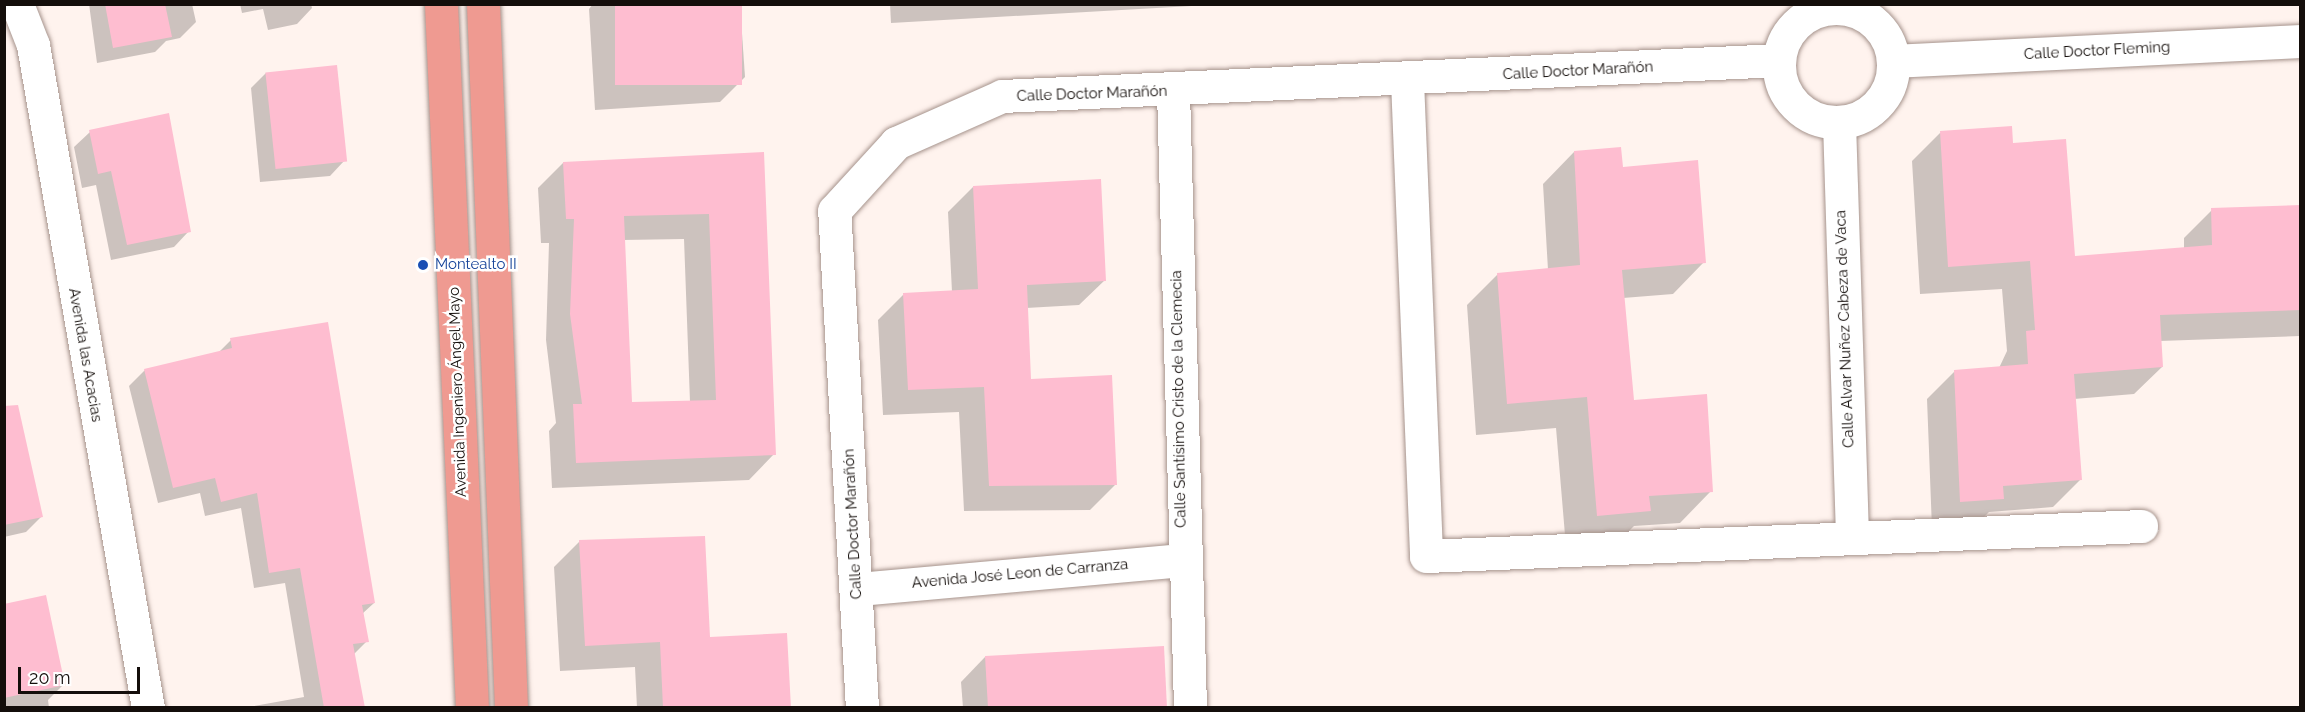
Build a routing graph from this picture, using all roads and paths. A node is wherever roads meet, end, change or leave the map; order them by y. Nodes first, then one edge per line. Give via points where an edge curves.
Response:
1 (17, 4) edge
2 (441, 4) edge
3 (483, 4) edge
4 (1859, 9) edge
5 (1807, 10) edge
6 (2301, 41) edge
7 (1779, 60) junction
8 (1893, 61) junction
9 (1407, 80) junction
10 (1173, 91) junction
11 (1839, 122) junction
12 (2141, 526) dead end
13 (1852, 535) junction
14 (1183, 560) junction
15 (858, 589) junction
16 (148, 708) edge
17 (472, 708) edge
18 (511, 708) edge
19 (862, 708) edge
20 (1190, 708) edge

1 - 16 street, Avenida las Acacias via 33,45
2 - 17 main road, Avenida Ingeniero Ángel Mayo
3 - 18 main road
4 - 5 street
4 - 8 street via 1887,38
5 - 7 street via 1783,42
6 - 8 street, Calle Doctor Fleming
7 - 9 street, Calle Doctor Marañón
7 - 11 street via 1781,79 1796,104 1820,120
8 - 11 street via 1886,93 1874,108
9 - 10 street, Calle Doctor Marañón
9 - 13 street via 1426,556
10 - 14 street, Calle Santísimo Cristo de la Clemecia
10 - 15 street, Calle Doctor Marañón via 1002,96 896,143 834,211
11 - 13 street, Calle Alvar Nuñez Cabeza de Vaca
12 - 13 street
14 - 15 street, Avenida José Leon de Carranza
14 - 20 street, Calle Santísimo Cristo de la Clemecia
15 - 19 street, Calle Doctor Marañón

